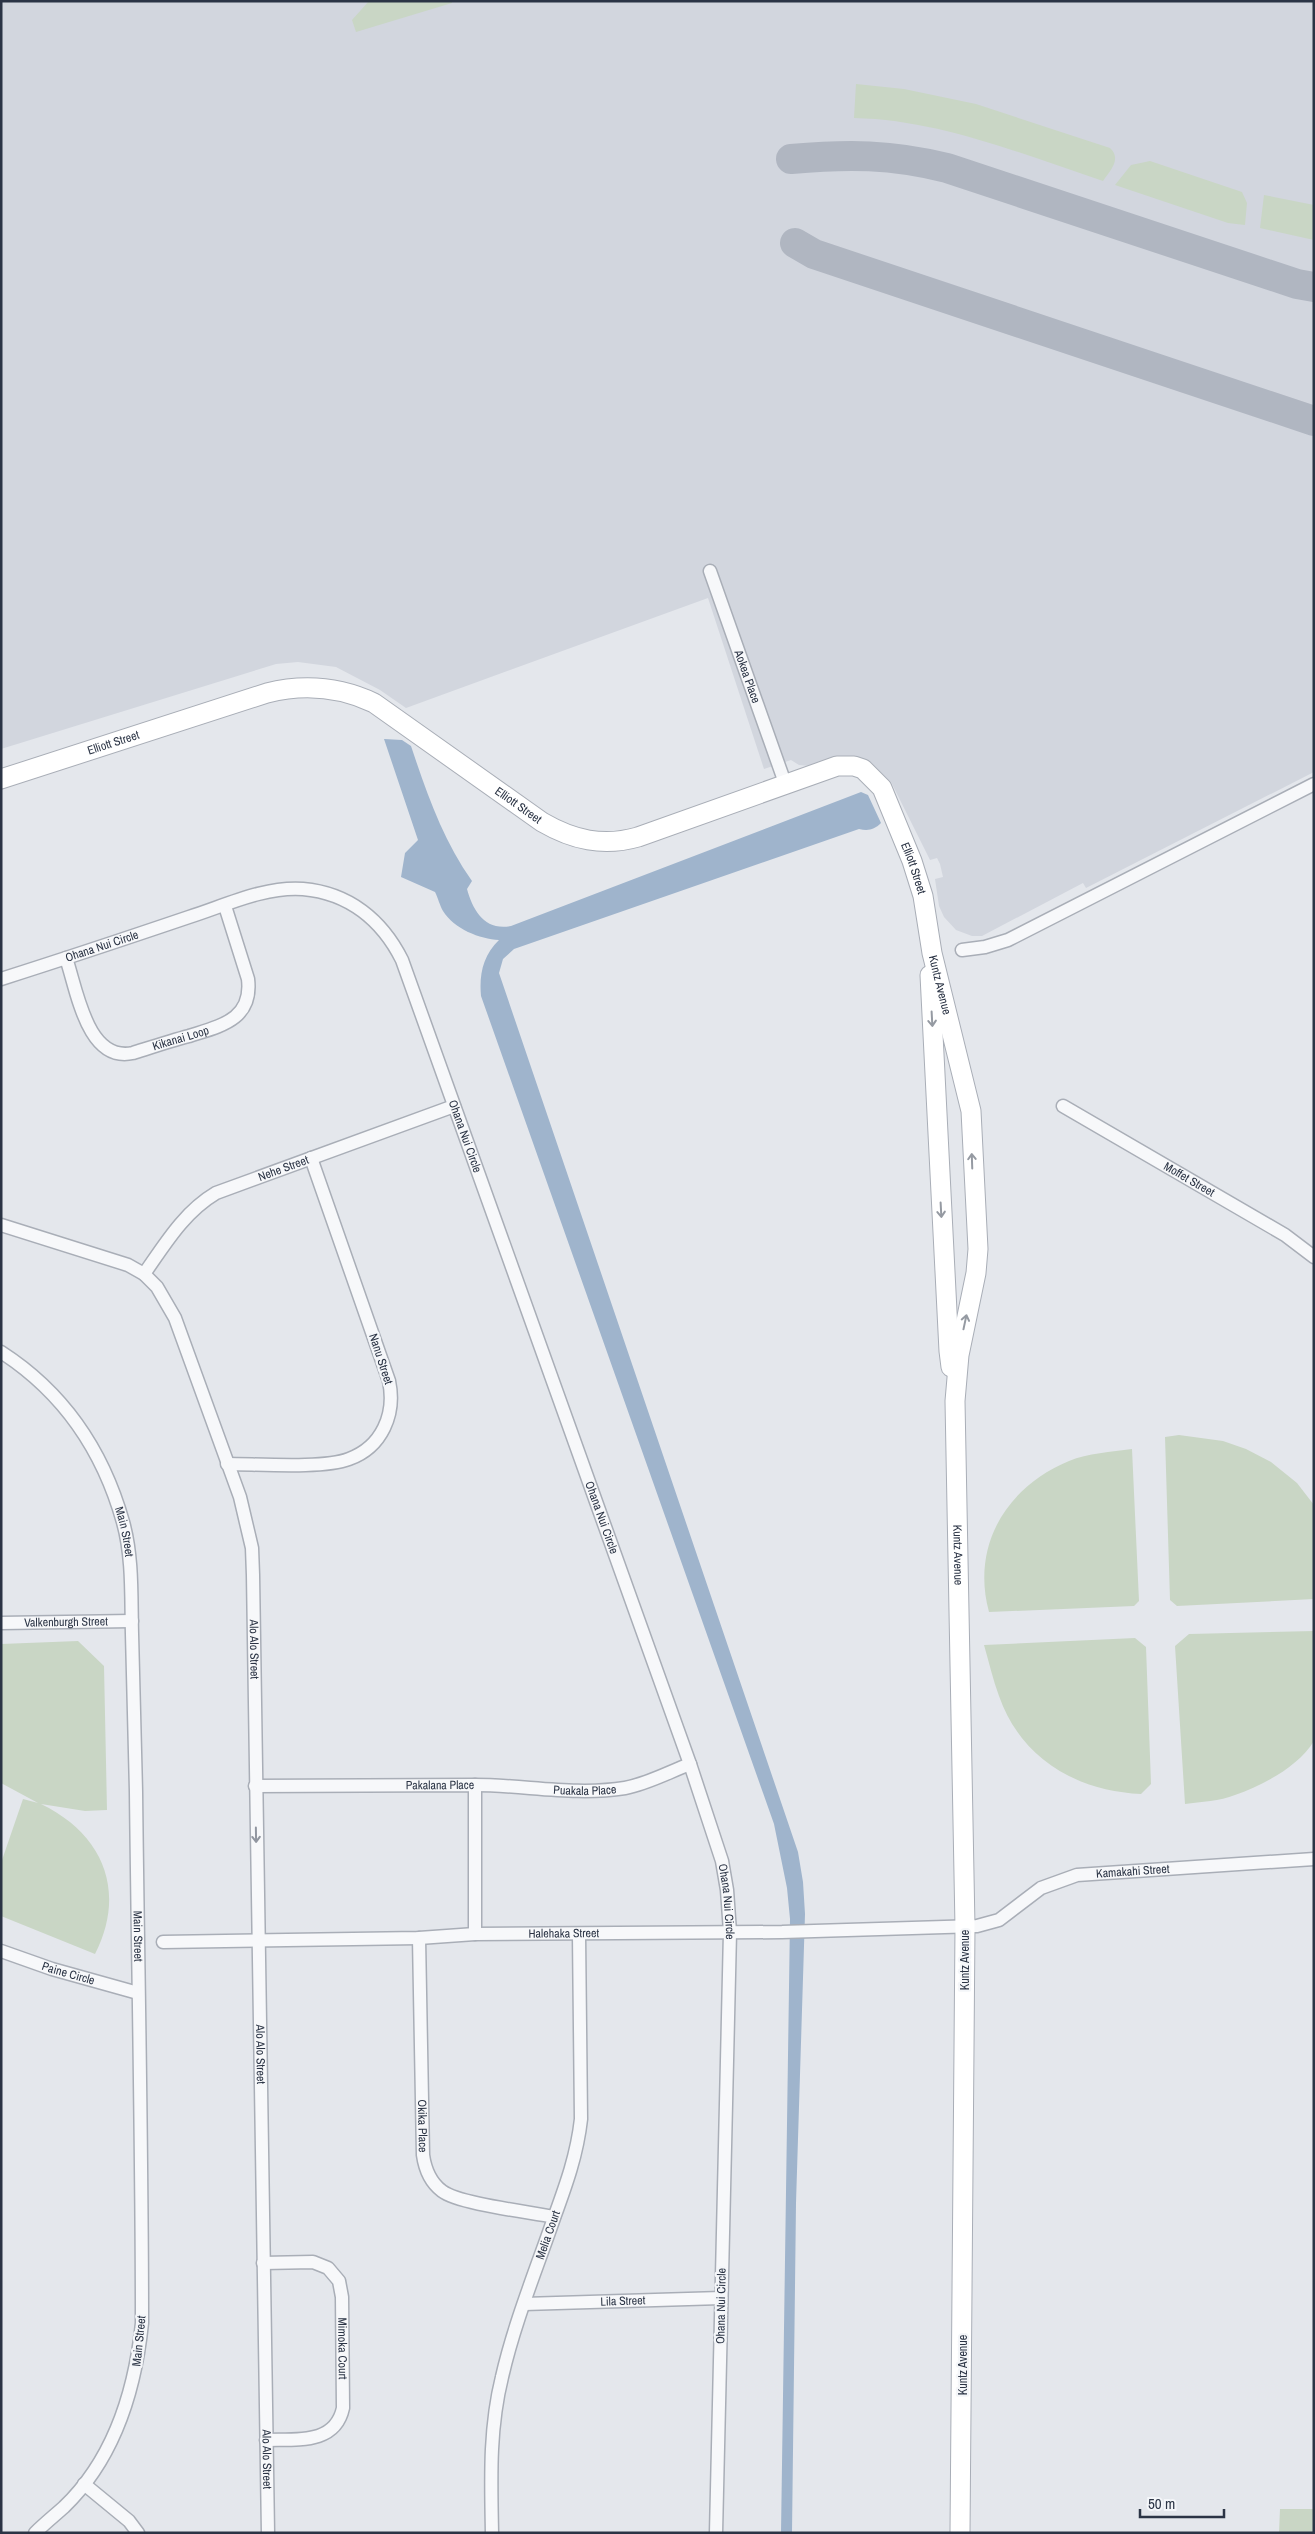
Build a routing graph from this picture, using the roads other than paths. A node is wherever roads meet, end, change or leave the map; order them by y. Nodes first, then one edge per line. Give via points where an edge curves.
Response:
1 (710, 571) dead end
2 (1, 779) edge
3 (785, 783) junction
4 (1314, 784) edge
5 (225, 906) junction
6 (962, 950) dead end
7 (932, 952) junction
8 (66, 958) junction
9 (1, 979) edge
10 (454, 1106) junction
11 (1063, 1106) dead end
12 (312, 1158) junction
13 (1, 1225) edge
14 (1314, 1257) edge
15 (144, 1274) junction
16 (1, 1352) edge
17 (955, 1388) junction
18 (227, 1464) junction
19 (132, 1621) junction
20 (1, 1623) edge
21 (690, 1764) junction
22 (476, 1785) junction
23 (256, 1786) junction
24 (1314, 1859) edge
25 (965, 1927) junction
26 (730, 1932) junction
27 (475, 1934) junction
28 (579, 1934) junction
29 (258, 1938) junction
30 (420, 1938) junction
31 (164, 1942) dead end
32 (1, 1952) edge
33 (138, 1993) junction
34 (554, 2217) junction
35 (263, 2263) junction
36 (721, 2298) junction
37 (524, 2304) junction
38 (266, 2440) junction
39 (84, 2484) junction
40 (35, 2533) edge
41 (138, 2533) edge
42 (268, 2533) edge
43 (492, 2533) edge
44 (716, 2533) edge
45 (960, 2533) edge

1 - 3 street, Aokea Place
2 - 3 street, Elliott Street via 266,693 307,688 336,690 374,702 542,822 566,835 586,840 632,839
3 - 7 street, Elliott Street via 844,765 862,769 877,781 889,802 915,868
4 - 6 street via 1008,940 986,948
5 - 8 street, Ohana Nui Circle
5 - 8 street, Kikanai Loop via 249,990 241,1011 221,1026 133,1053 109,1050 100,1044 90,1028
5 - 10 street, Ohana Nui Circle via 268,892 301,889 333,895 375,920 402,960
7 -> 17 street, Kuntz Avenue via 930,1000 949,1351
17 -> 7 street, Kuntz Avenue via 978,1249 971,1111
8 - 9 street, Ohana Nui Circle
10 - 12 street, Nehe Street
10 - 21 street, Ohana Nui Circle
11 - 14 street, Moffet Street via 1285,1234
12 - 15 street, Nehe Street via 228,1187 204,1200 184,1219
12 - 18 street, Nanu Street via 389,1381 388,1420 373,1444 349,1459 330,1463
13 - 15 street via 113,1259
15 - 18 street via 157,1287 175,1318
16 - 19 street, Main Street via 37,1379 67,1410 96,1452 111,1484 124,1525
17 - 25 street, Kuntz Avenue
18 - 23 street, Alo Alo Street via 247,1522 253,1575
19 - 20 street, Valkenburgh Street
19 - 33 street, Main Street
21 - 22 street, Puakala Place via 627,1787 608,1790 539,1790
21 - 26 street, Ohana Nui Circle via 722,1862
22 - 23 street, Pakalana Place
22 - 27 street, Pakalana Place
23 -> 29 street, Alo Alo Street
24 - 25 street, Kamakahi Street via 1078,1875 1041,1888 999,1920
25 - 26 street, Halehaka Street
25 - 45 street, Kuntz Avenue
26 - 28 street, Halehaka Street
26 - 36 street, Ohana Nui Circle
27 - 28 street, Halehaka Street
27 - 30 street, Halehaka Street
28 - 34 street, Melia Court via 581,2119 572,2170
29 - 30 street, Halehaka Street
29 - 31 street, Halehaka Street
29 - 35 street, Alo Alo Street
30 - 34 street, Okika Place via 424,2155 429,2176 437,2187 455,2198
32 - 33 street, Paine Circle via 52,1970
33 - 39 street, Main Street via 142,2278 138,2364 128,2403 112,2441
34 - 37 street, Melia Court
35 - 38 street, Alo Alo Street
35 - 38 street, Mimoka Court via 308,2261 324,2265 336,2276 342,2296 344,2408 331,2430 317,2437
36 - 37 street, Lila Street
36 - 44 street, Ohana Nui Circle
37 - 43 street, Melia Court via 502,2377 494,2419
38 - 42 street, Alo Alo Street
39 - 40 street, Main Street
39 - 41 street via 129,2521

